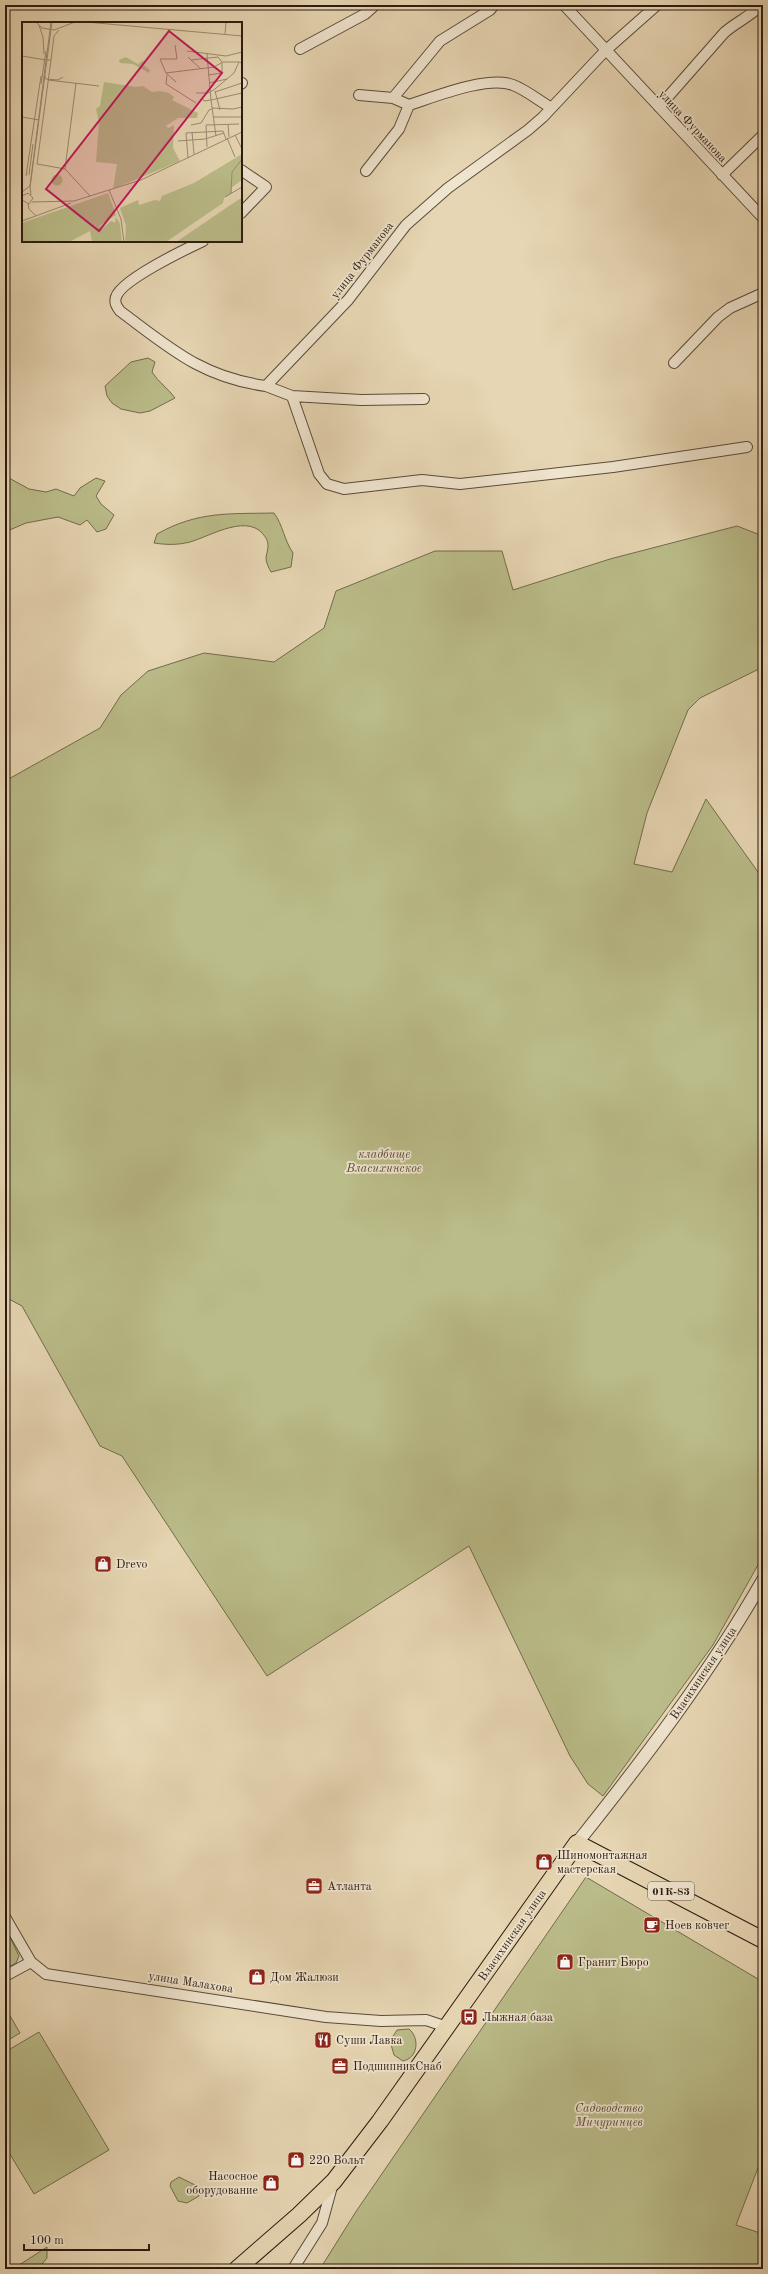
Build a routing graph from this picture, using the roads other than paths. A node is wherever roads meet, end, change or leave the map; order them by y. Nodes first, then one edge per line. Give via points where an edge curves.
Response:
1 (375, 5) edge
2 (494, 5) edge
3 (564, 5) edge
4 (657, 5) edge
5 (761, 5) edge
6 (300, 50) dead end
7 (605, 51) junction
8 (359, 95) dead end
9 (393, 98) junction
10 (409, 105) junction
11 (550, 107) junction
12 (659, 107) junction
13 (763, 136) edge
14 (242, 171) edge
15 (366, 171) dead end
16 (722, 175) junction
17 (242, 212) edge
18 (763, 218) edge
19 (201, 242) edge
20 (763, 293) edge
21 (674, 363) dead end
22 (266, 386) junction
23 (292, 396) junction
24 (424, 399) dead end
25 (746, 446) dead end
26 (763, 1580) edge
27 (577, 1843) junction
28 (5, 1917) edge
29 (763, 1940) edge
30 (31, 1962) junction
31 (5, 1976) edge
32 (447, 2027) junction
33 (334, 2181) junction
34 (237, 2269) edge
35 (293, 2269) edge

1 - 6 street via 365,14
2 - 9 street via 440,41
3 - 7 street, улица Фурманова
4 - 7 street
5 - 12 street via 724,32
7 - 11 street, улица Фурманова
7 - 12 street, улица Фурманова
8 - 9 street
9 - 10 street
10 - 11 street via 472,85 494,83 512,84
10 - 15 street via 399,129
11 - 22 street, улица Фурманова via 528,130 448,188 406,225 348,300
12 - 16 street, улица Фурманова
13 - 16 street
14 - 17 street via 266,187
16 - 18 street, улица Фурманова
19 - 22 street via 158,264 123,288 116,296 115,304 120,311 164,344 208,372 240,383
20 - 21 street via 730,308 718,317
22 - 23 street
23 - 24 street via 361,400
23 - 25 street via 319,474 327,484 344,489 422,480 460,484 502,480 613,467
26 - 27 street, Власихинская улица via 685,1701
27 - 29 highway, 01К-83
27 - 32 highway, Власихинская улица
28 - 30 street, улица Малахова
30 - 31 street
30 - 32 street, улица Малахова via 46,1974 62,1978 326,2017 381,2021 426,2020
32 - 33 highway, Власихинская улица
33 - 34 highway, Власихинская улица via 299,2216
33 - 35 street via 322,2223

